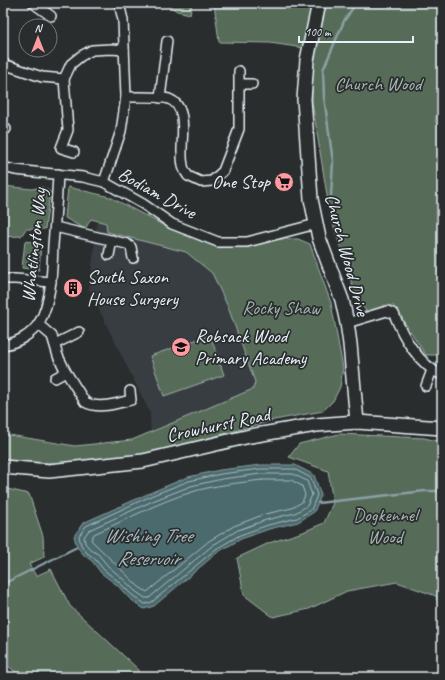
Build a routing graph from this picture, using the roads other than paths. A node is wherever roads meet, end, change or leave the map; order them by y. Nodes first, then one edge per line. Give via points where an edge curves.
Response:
1 (120, 3) edge
2 (319, 3) edge
3 (40, 5) edge
4 (51, 16) dead end
5 (167, 41) dead end
6 (124, 50) junction
7 (3, 64) edge
8 (239, 71) dead end
9 (64, 79) junction
10 (240, 84) junction
11 (252, 84) dead end
12 (126, 97) junction
13 (160, 98) junction
14 (74, 152) dead end
15 (3, 167) edge
16 (58, 174) junction
17 (104, 182) junction
18 (316, 224) junction
19 (54, 227) junction
20 (112, 240) junction
21 (109, 256) dead end
22 (133, 258) dead end
23 (3, 279) edge
24 (51, 282) junction
25 (347, 322) junction
26 (38, 324) junction
27 (79, 332) dead end
28 (55, 344) junction
29 (3, 345) edge
30 (432, 370) junction
31 (66, 372) junction
32 (442, 375) edge
33 (55, 378) dead end
34 (426, 386) dead end
35 (130, 391) dead end
36 (357, 422) junction
37 (442, 428) edge
38 (3, 467) edge

1 - 6 street
2 - 18 main road, Church Wood Drive via 307,60 304,99 310,199
3 - 4 street
5 - 13 street
6 - 9 street via 92,50 71,64
6 - 12 street
7 - 9 street via 42,77
8 - 10 street
9 - 14 street via 68,130 60,151
10 - 11 street
10 - 13 street via 239,128 223,171 212,181 202,182 188,176 182,165 182,116 177,104 169,99
12 - 13 street
12 - 17 street via 120,131
15 - 16 street, Bodiam Drive
16 - 17 street, Bodiam Drive
16 - 19 street, Whatlington Way
17 - 18 street, Bodiam Drive via 172,224 218,242 247,242
18 - 25 main road, Church Wood Drive
19 - 20 street
19 - 24 street, Whatlington Way
20 - 21 street
20 - 22 street via 131,247
23 - 24 street
24 - 26 street, Whatlington Way
25 - 30 street via 387,311 394,314 417,354
25 - 36 main road, Church Wood Drive
26 - 28 street via 52,336
26 - 29 street, Whatlington Way via 22,338
27 - 28 street
28 - 31 street
30 - 32 street
30 - 34 street
31 - 33 street
31 - 35 street via 85,402 90,405 103,406 131,400
36 - 37 main road, Crowhurst Road
36 - 38 main road, Crowhurst Road via 287,429 143,461 49,471

